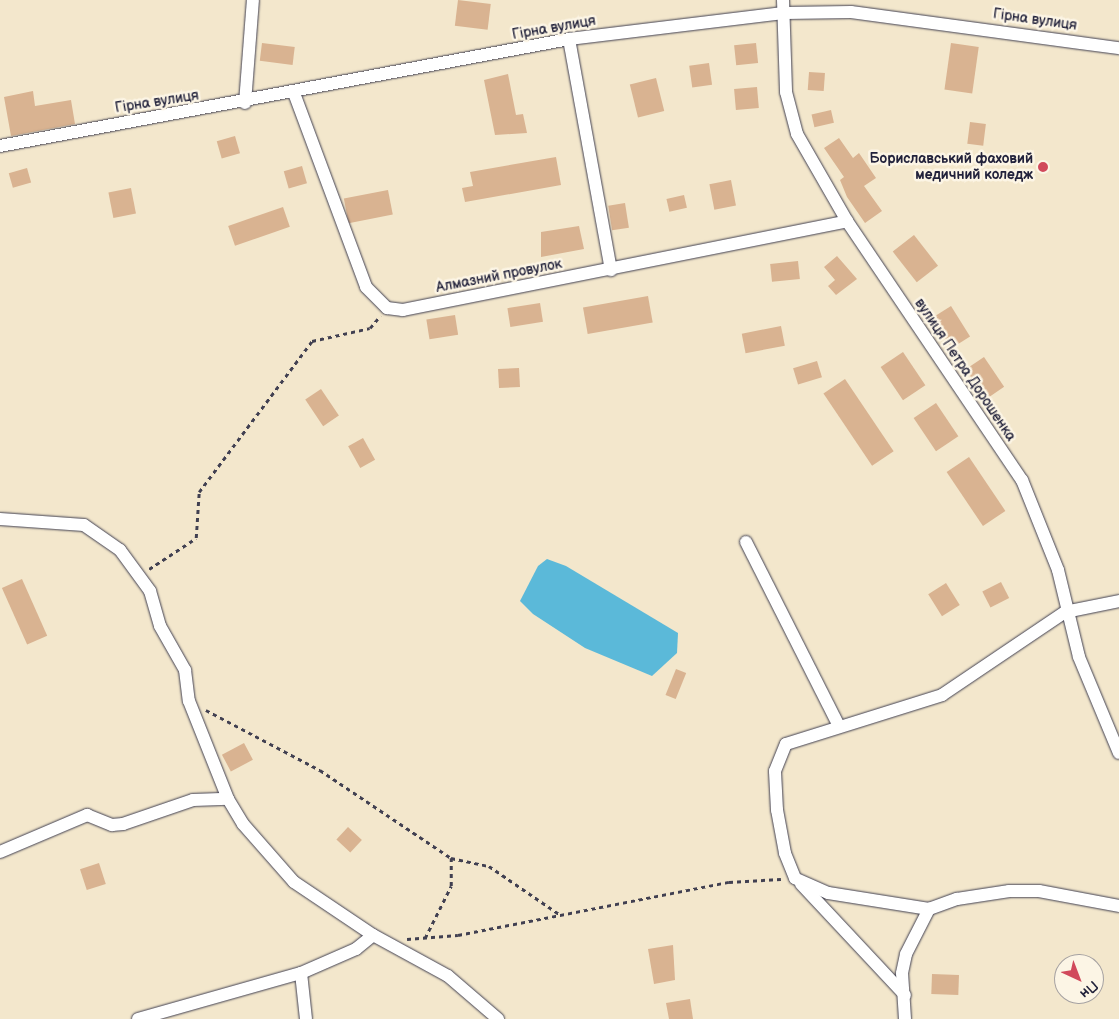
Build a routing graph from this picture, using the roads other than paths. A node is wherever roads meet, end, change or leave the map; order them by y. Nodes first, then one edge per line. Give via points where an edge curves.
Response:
1 (253, 0) edge
2 (784, 6) edge
3 (852, 6) edge
4 (569, 39) junction
5 (1119, 48) edge
6 (294, 93) junction
7 (245, 103) junction
8 (0, 146) edge
9 (847, 221) junction
10 (611, 270) junction
11 (0, 519) edge
12 (746, 542) dead end
13 (1119, 601) edge
14 (1065, 612) junction
15 (839, 726) junction
16 (1119, 753) edge
17 (228, 799) junction
18 (0, 852) edge
19 (795, 878) junction
20 (1119, 906) edge
21 (929, 909) junction
22 (373, 935) junction
23 (301, 973) junction
24 (905, 995) junction
25 (138, 1019) edge
26 (306, 1019) edge
27 (498, 1019) edge
28 (906, 1019) edge

1 - 7 street
2 - 3 street, Гірна вулиця
2 - 4 street, Гірна вулиця
2 - 9 street, вулиця Петра Дорошенка via 788,113 809,162
3 - 5 street, Гірна вулиця
4 - 6 street, Гірна вулиця
4 - 10 street
6 - 7 street, Гірна вулиця
6 - 10 street, Алмазний провулок via 366,287 387,308 403,310
7 - 8 street, Гірна вулиця
9 - 10 street, Алмазний провулок
9 - 14 street, вулиця Петра Дорошенка via 1022,480 1043,525
11 - 17 street via 84,524 120,550 141,574 160,626 185,670 189,701
12 - 15 street
13 - 14 street
14 - 15 street via 942,696
14 - 16 street, вулиця Петра Дорошенка
15 - 19 street via 786,744 775,771 778,818
17 - 18 street via 193,800 117,824 87,815
17 - 22 street via 243,824 294,882
19 - 21 street via 828,893
19 - 24 street
20 - 21 street via 1039,891 1009,891 957,899
21 - 24 street via 906,954
22 - 23 street via 356,948
22 - 27 street via 448,976
23 - 25 street
23 - 26 street
24 - 28 street

